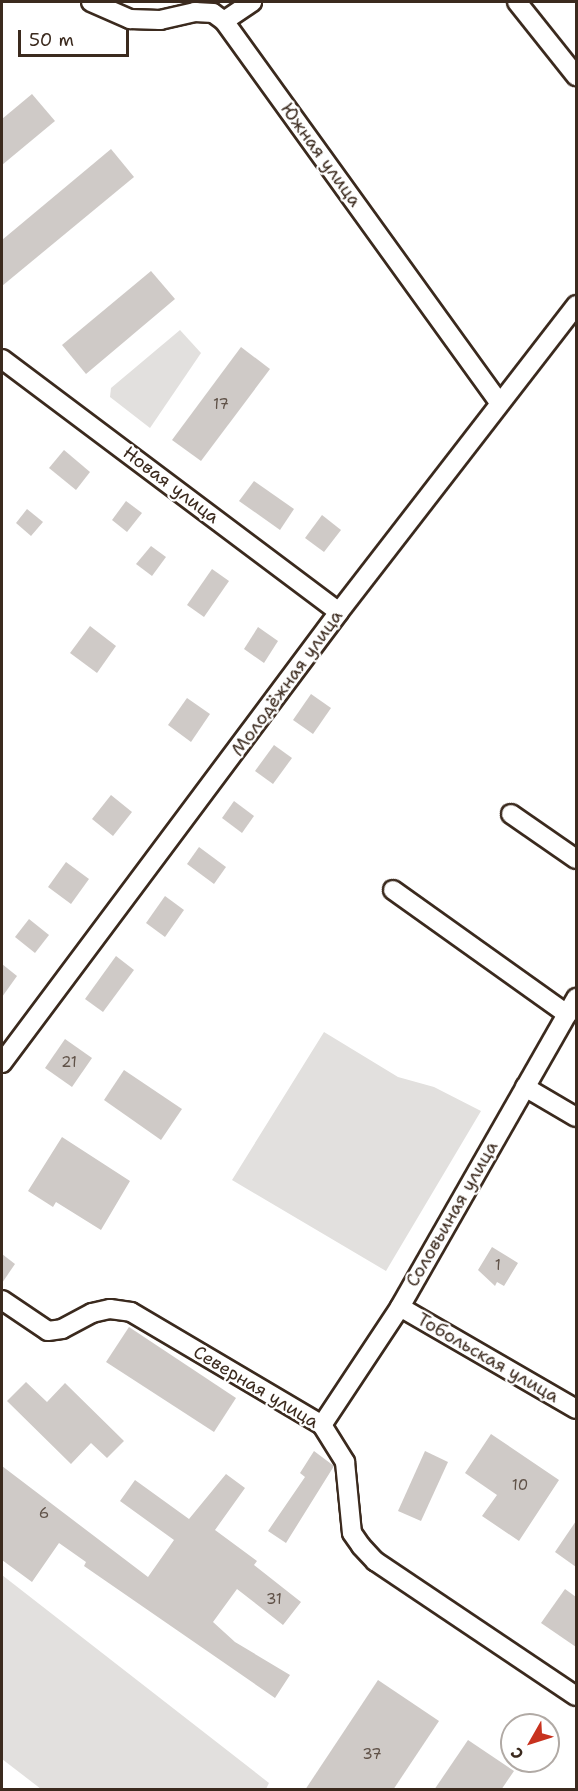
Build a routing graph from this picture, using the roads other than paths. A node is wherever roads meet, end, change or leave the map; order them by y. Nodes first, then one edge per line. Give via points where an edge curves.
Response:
1 (92, 2) edge
2 (252, 2) edge
3 (517, 2) edge
4 (224, 21) junction
5 (576, 76) edge
6 (576, 305) edge
7 (2, 359) edge
8 (500, 403) junction
9 (339, 612) junction
10 (511, 814) dead end
11 (576, 859) edge
12 (393, 890) dead end
13 (572, 1006) edge
14 (2, 1063) edge
15 (525, 1087) junction
16 (576, 1117) edge
17 (2, 1300) edge
18 (400, 1307) junction
19 (576, 1409) edge
20 (322, 1425) junction
21 (576, 1696) edge

1 - 4 street via 130,19 160,20 195,12 213,13
2 - 4 street
3 - 5 street
4 - 8 street, Южная улица
6 - 8 street, Молодёжная улица
7 - 9 street, Новая улица
8 - 9 street, Молодёжная улица
9 - 14 street, Молодёжная улица
10 - 11 street
12 - 13 street
13 - 15 street, Соловьиная улица
15 - 16 street
15 - 18 street, Соловьиная улица
17 - 20 street, Северная улица via 48,1331 62,1329 92,1313 110,1309 131,1312
18 - 19 street, Тобольская улица
18 - 20 street, Соловьиная улица
20 - 21 street, Северная улица via 345,1462 352,1533 375,1561

